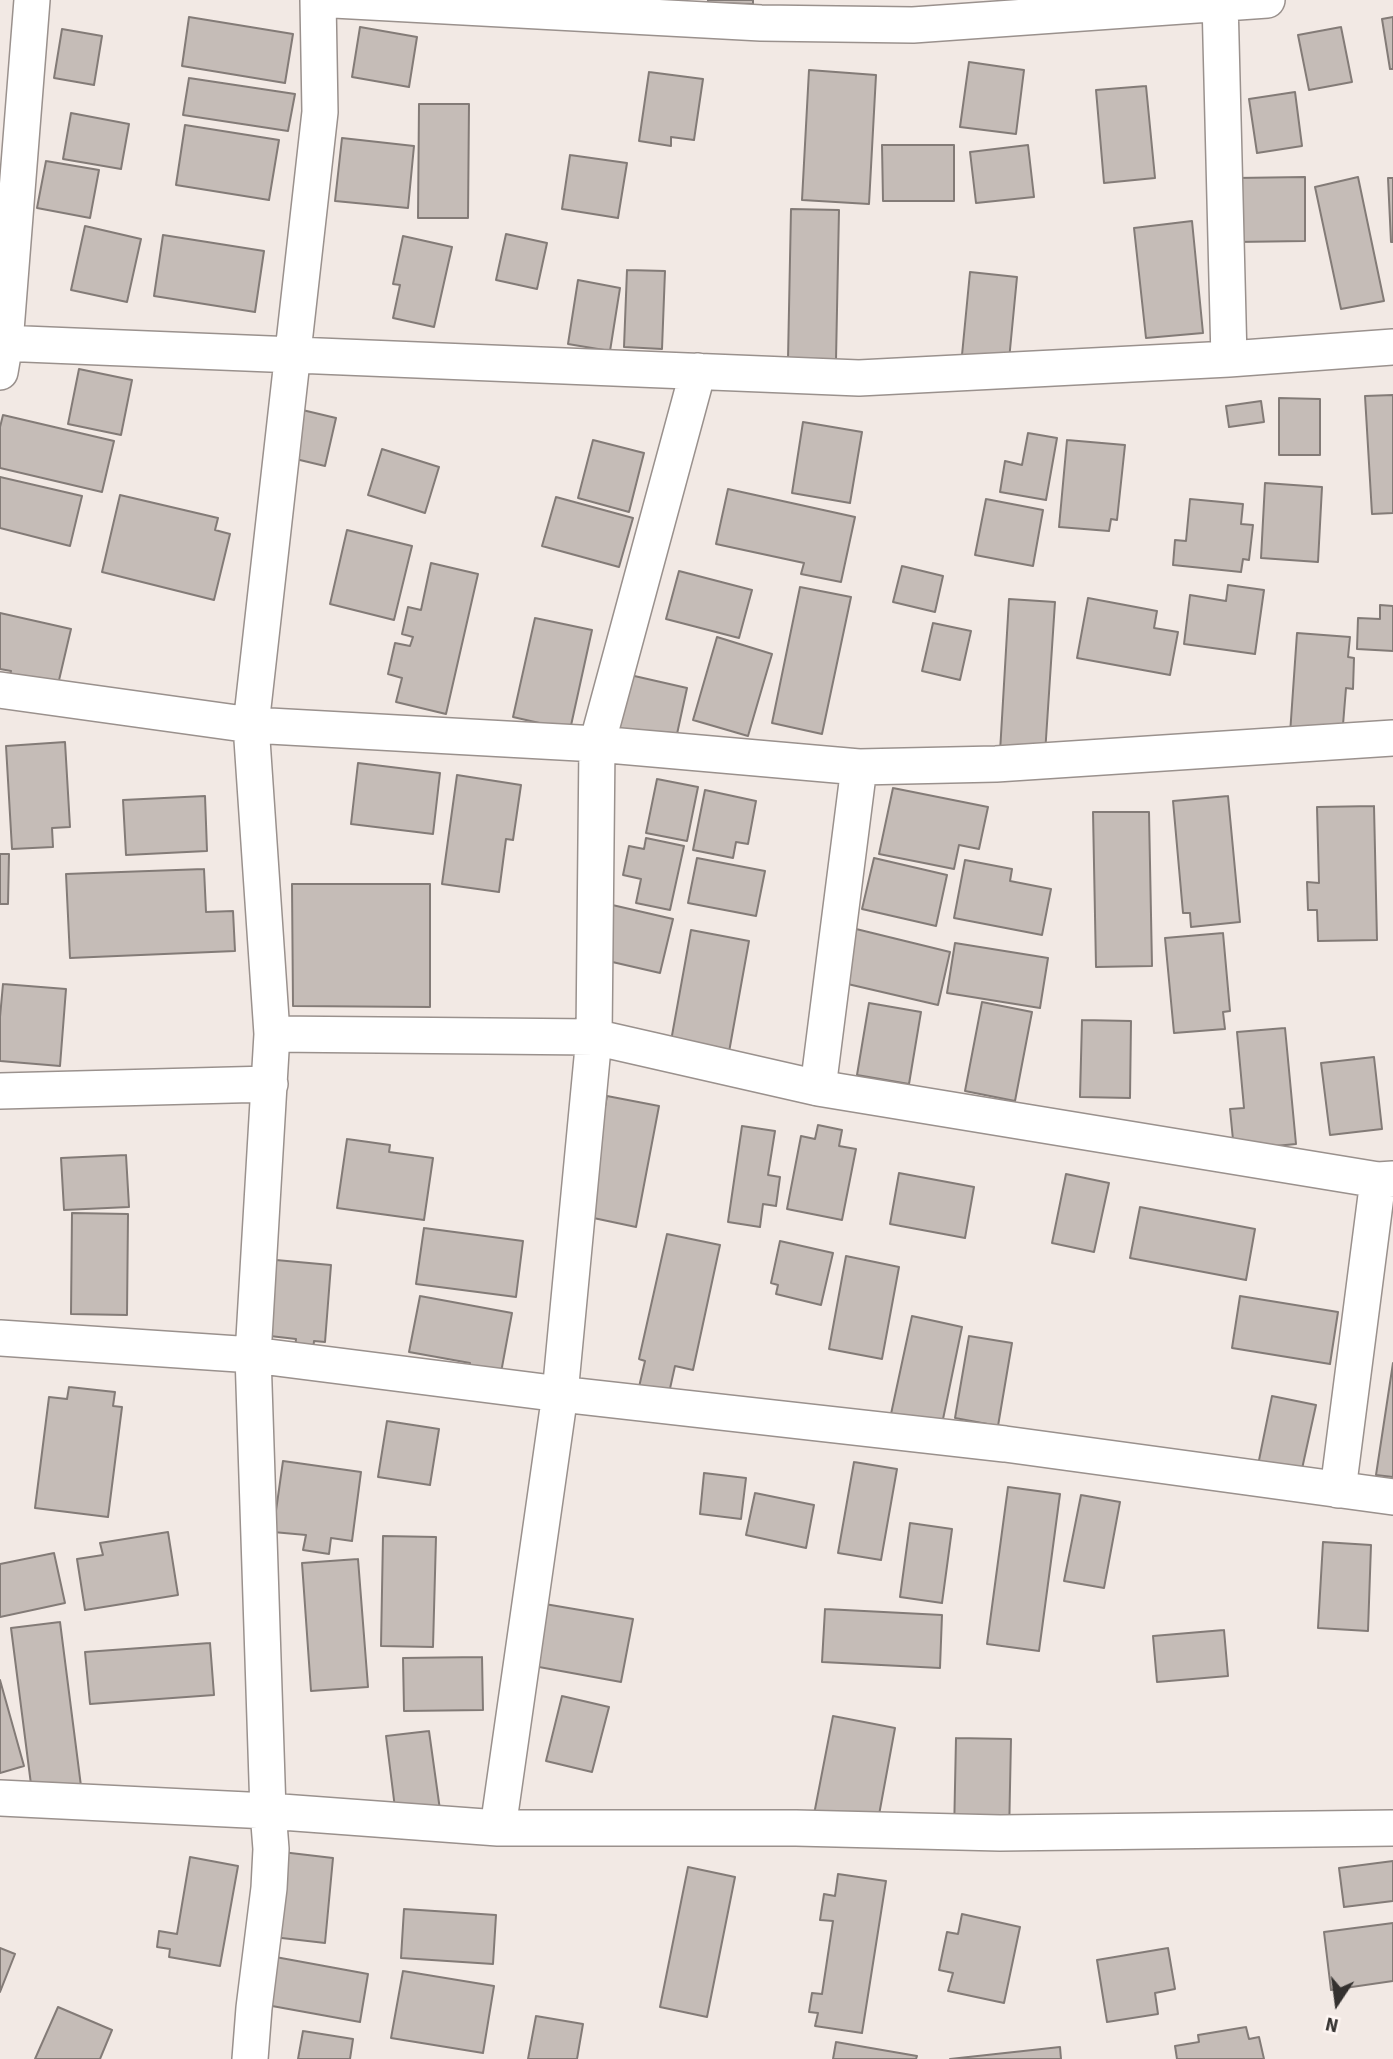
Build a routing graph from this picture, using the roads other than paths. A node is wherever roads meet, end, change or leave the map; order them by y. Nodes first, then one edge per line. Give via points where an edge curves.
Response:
1 (32, 0) edge
2 (318, 0) edge
3 (334, 0) edge
4 (1266, 0) edge
5 (1220, 2) edge
6 (1393, 347) edge
7 (2, 352) edge
8 (291, 356) junction
9 (1230, 359) junction
10 (698, 371) junction
11 (0, 690) edge
12 (251, 725) junction
13 (1393, 738) edge
14 (597, 744) junction
15 (859, 767) junction
16 (272, 1034) junction
17 (594, 1037) junction
18 (270, 1084) junction
19 (817, 1087) junction
20 (0, 1091) edge
21 (1386, 1180) edge
22 (0, 1338) edge
23 (253, 1355) junction
24 (560, 1394) junction
25 (1338, 1490) junction
26 (1393, 1497) edge
27 (0, 1798) edge
28 (268, 1811) junction
29 (498, 1828) junction
30 (1393, 1828) edge
31 (250, 2059) edge

1 - 7 street
2 - 8 street via 320,113
3 - 5 street via 761,23 899,25
4 - 5 street
5 - 9 street
6 - 9 street
7 - 8 street
8 - 10 street
8 - 12 street
9 - 10 street via 859,378
10 - 14 street
11 - 12 street
12 - 14 street
12 - 16 street
13 - 15 street via 996,764
14 - 15 street
14 - 17 street
15 - 19 street
16 - 17 street
16 - 18 street
17 - 19 street
17 - 24 street
18 - 20 street
18 - 23 street
19 - 21 street
21 - 25 street
22 - 23 street
23 - 24 street
23 - 28 street
24 - 25 street via 1005,1444
24 - 29 street
25 - 26 street
27 - 28 street
28 - 29 street
28 - 31 street via 269,1888
29 - 30 street via 1000,1833

